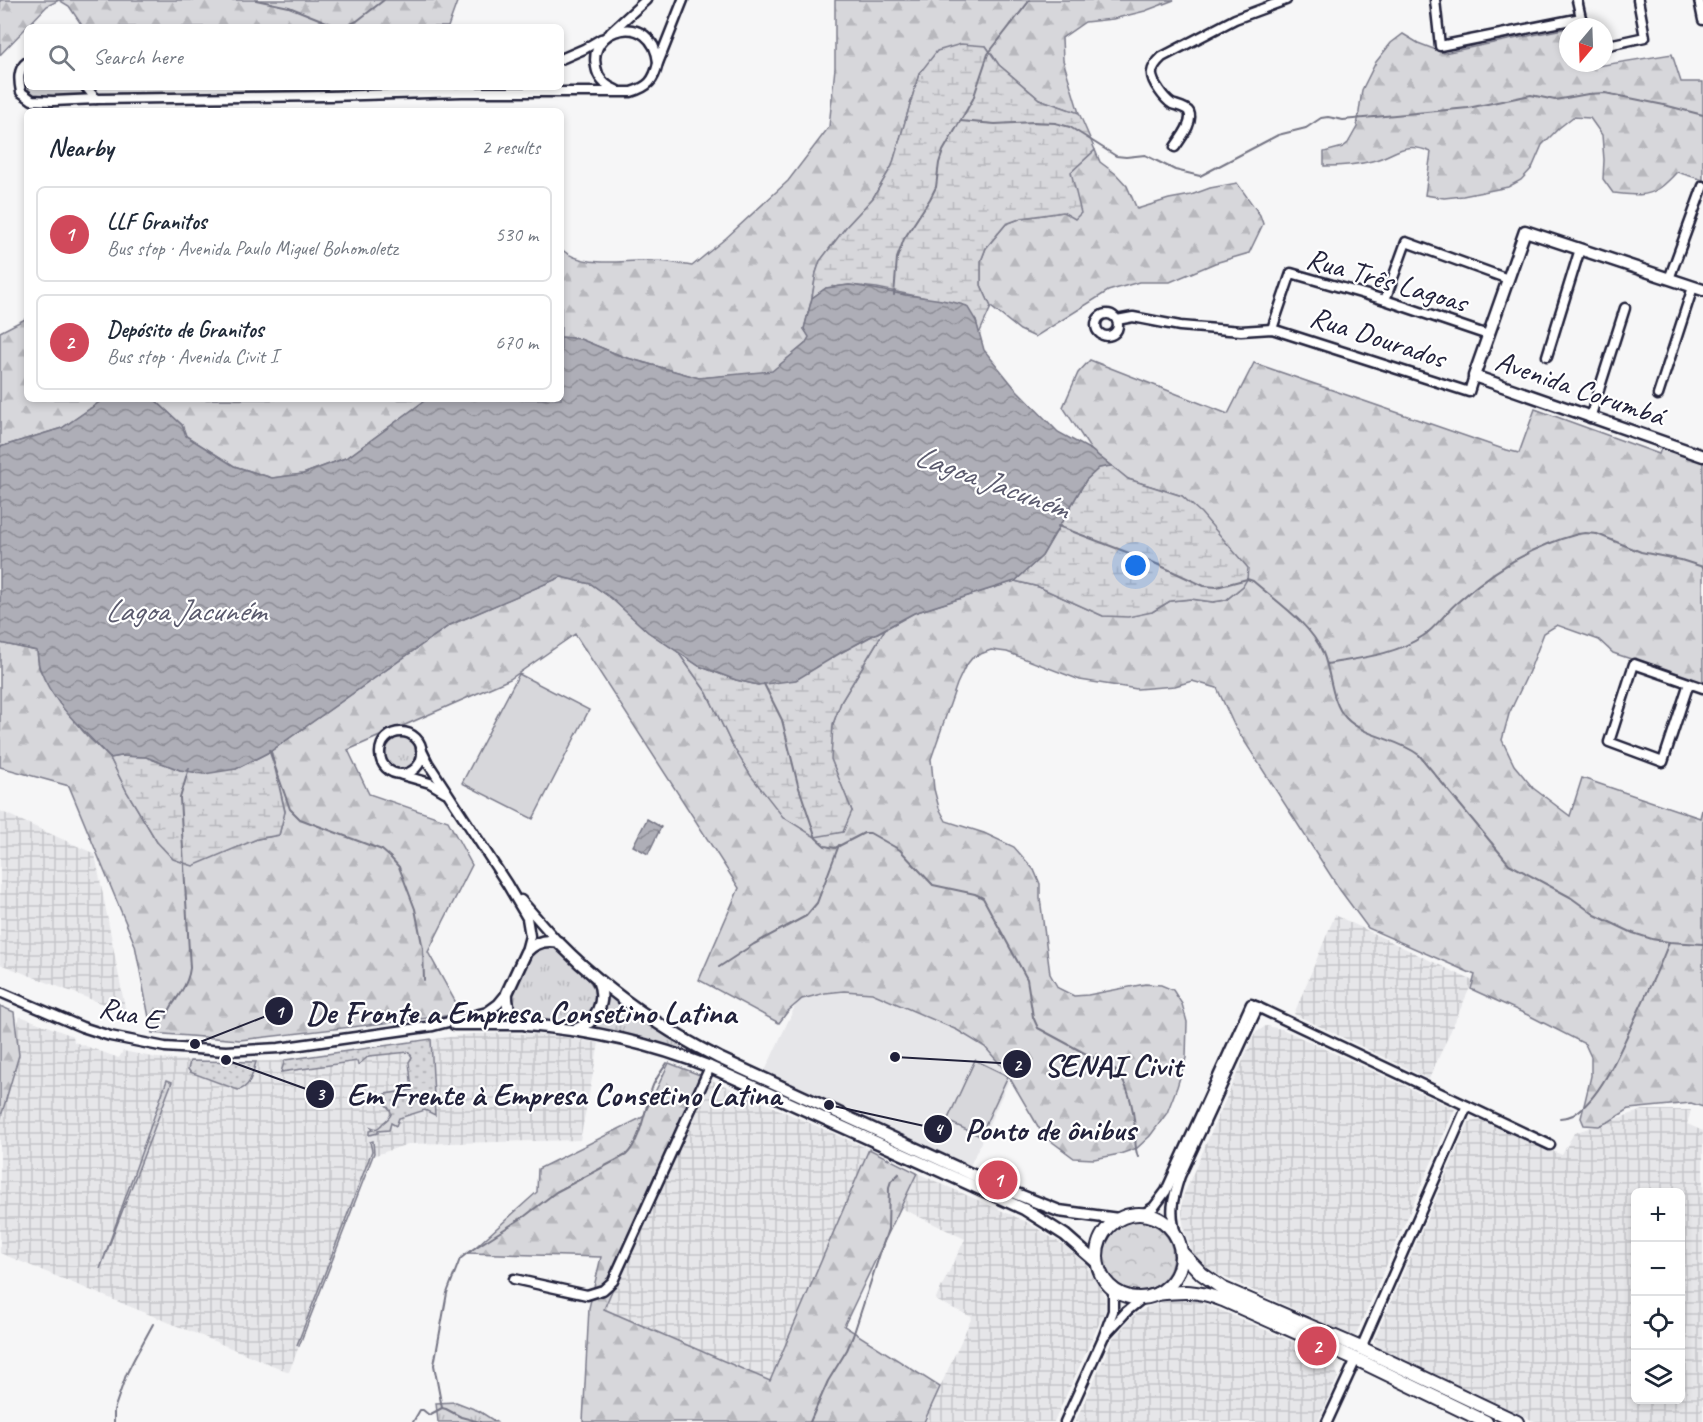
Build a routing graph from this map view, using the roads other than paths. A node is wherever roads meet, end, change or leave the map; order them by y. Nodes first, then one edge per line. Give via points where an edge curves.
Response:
1 (646, 0) edge
2 (683, 0) edge
3 (1286, 0) edge
4 (1435, 0) edge
5 (1577, 0) edge
6 (1638, 0) edge
7 (1699, 0) edge
8 (1581, 18) edge
9 (1703, 20) edge
10 (1559, 26) edge
11 (606, 36) junction
12 (1613, 44) edge
13 (564, 58) edge
14 (658, 63) junction
15 (24, 64) edge
16 (88, 90) edge
17 (474, 90) edge
18 (462, 92) junction
19 (620, 92) junction
20 (96, 99) junction
21 (1175, 147) dead end
22 (1703, 186) edge
23 (1580, 249) junction
24 (1508, 279) junction
25 (1669, 279) junction
26 (1698, 289) edge
27 (1385, 300) junction
28 (1625, 308) dead end
29 (1117, 320) dead end
30 (1272, 328) junction
31 (1488, 334) junction
32 (1547, 356) dead end
33 (1474, 376) junction
34 (1658, 394) dead end
35 (1590, 418) junction
36 (1702, 452) edge
37 (1689, 683) junction
38 (1703, 688) edge
39 (421, 749) junction
40 (399, 774) junction
41 (449, 795) junction
42 (507, 884) junction
43 (558, 942) junction
44 (526, 952) junction
45 (597, 979) junction
46 (0, 992) edge
47 (507, 993) junction
48 (1254, 1005) junction
49 (527, 1025) junction
50 (433, 1026) junction
51 (575, 1030) junction
52 (710, 1067) junction
53 (1467, 1106) junction
54 (1550, 1146) dead end
55 (1143, 1214) junction
56 (1118, 1219) junction
57 (1177, 1238) junction
58 (1181, 1252) junction
59 (1097, 1263) junction
60 (514, 1279) dead end
61 (1113, 1290) junction
62 (1157, 1294) junction
63 (1143, 1298) junction
64 (1103, 1338) junction
65 (1359, 1353) junction
66 (1065, 1422) edge
67 (1327, 1422) edge
68 (1486, 1422) edge
69 (1517, 1422) edge

1 - 11 street
2 - 14 street
3 - 21 street via 1235,19 1155,64 1152,78 1164,98 1190,113 1188,126
4 - 10 street via 1440,46
5 - 8 street
6 - 12 street via 1645,37
7 - 9 street
11 - 13 street
11 - 14 street via 624,29 644,34 657,52
11 - 19 street via 596,53 597,72 609,88
14 - 19 street via 656,73 641,89
15 - 20 street via 19,79 21,92 32,100
16 - 20 street
17 - 18 street
18 - 19 street
18 - 20 street
22 - 25 street
23 - 24 street via 1525,231
23 - 25 street
23 - 32 street
24 - 27 street via 1406,242
24 - 31 street
25 - 26 street
26 - 34 street
27 - 30 street, Rua Três Lagoas via 1291,273
27 - 31 street, Rua Três Lagoas
28 - 35 street
29 - 30 street via 1133,317 1241,331
30 - 33 street, Rua Dourados via 1469,392
31 - 33 street
33 - 35 street, Avenida Corumbá
35 - 36 street, Avenida Corumbá
37 - 37 street via 1634,664 1609,742 1663,762
37 - 38 street
39 - 40 street via 416,767
39 - 40 street via 405,733 387,738 381,746 381,760 386,768
39 - 41 street
40 - 41 street via 430,783
41 - 42 street
42 - 43 street
42 - 44 street via 529,924
43 - 44 street via 540,942
43 - 45 street
44 - 47 street
45 - 51 street via 602,994 599,1010 587,1025
45 - 56 street via 656,1023 737,1067 1059,1211
46 - 50 street, Rua E via 100,1033 190,1049 267,1050
47 - 49 street via 510,1012
47 - 50 street, Rua E via 487,1012
48 - 53 street
48 - 55 street via 1166,1191
48 - 57 street via 1173,1197 1172,1221
49 - 50 street, Rua E
49 - 51 street
51 - 52 street via 630,1040
52 - 59 street via 1024,1209 1065,1235
52 - 60 street via 613,1281 603,1290 587,1294
53 - 54 street
53 - 65 street
55 - 56 main road
55 - 57 main road via 1163,1222
56 - 59 main road via 1102,1235
57 - 58 main road
58 - 62 main road via 1175,1277
58 - 65 main road via 1222,1288
59 - 61 main road via 1102,1278
61 - 63 main road via 1130,1298
61 - 64 street via 1113,1311
62 - 63 main road
62 - 65 main road via 1207,1294
63 - 64 street
64 - 66 street
65 - 67 street
65 - 68 main road
65 - 69 main road

